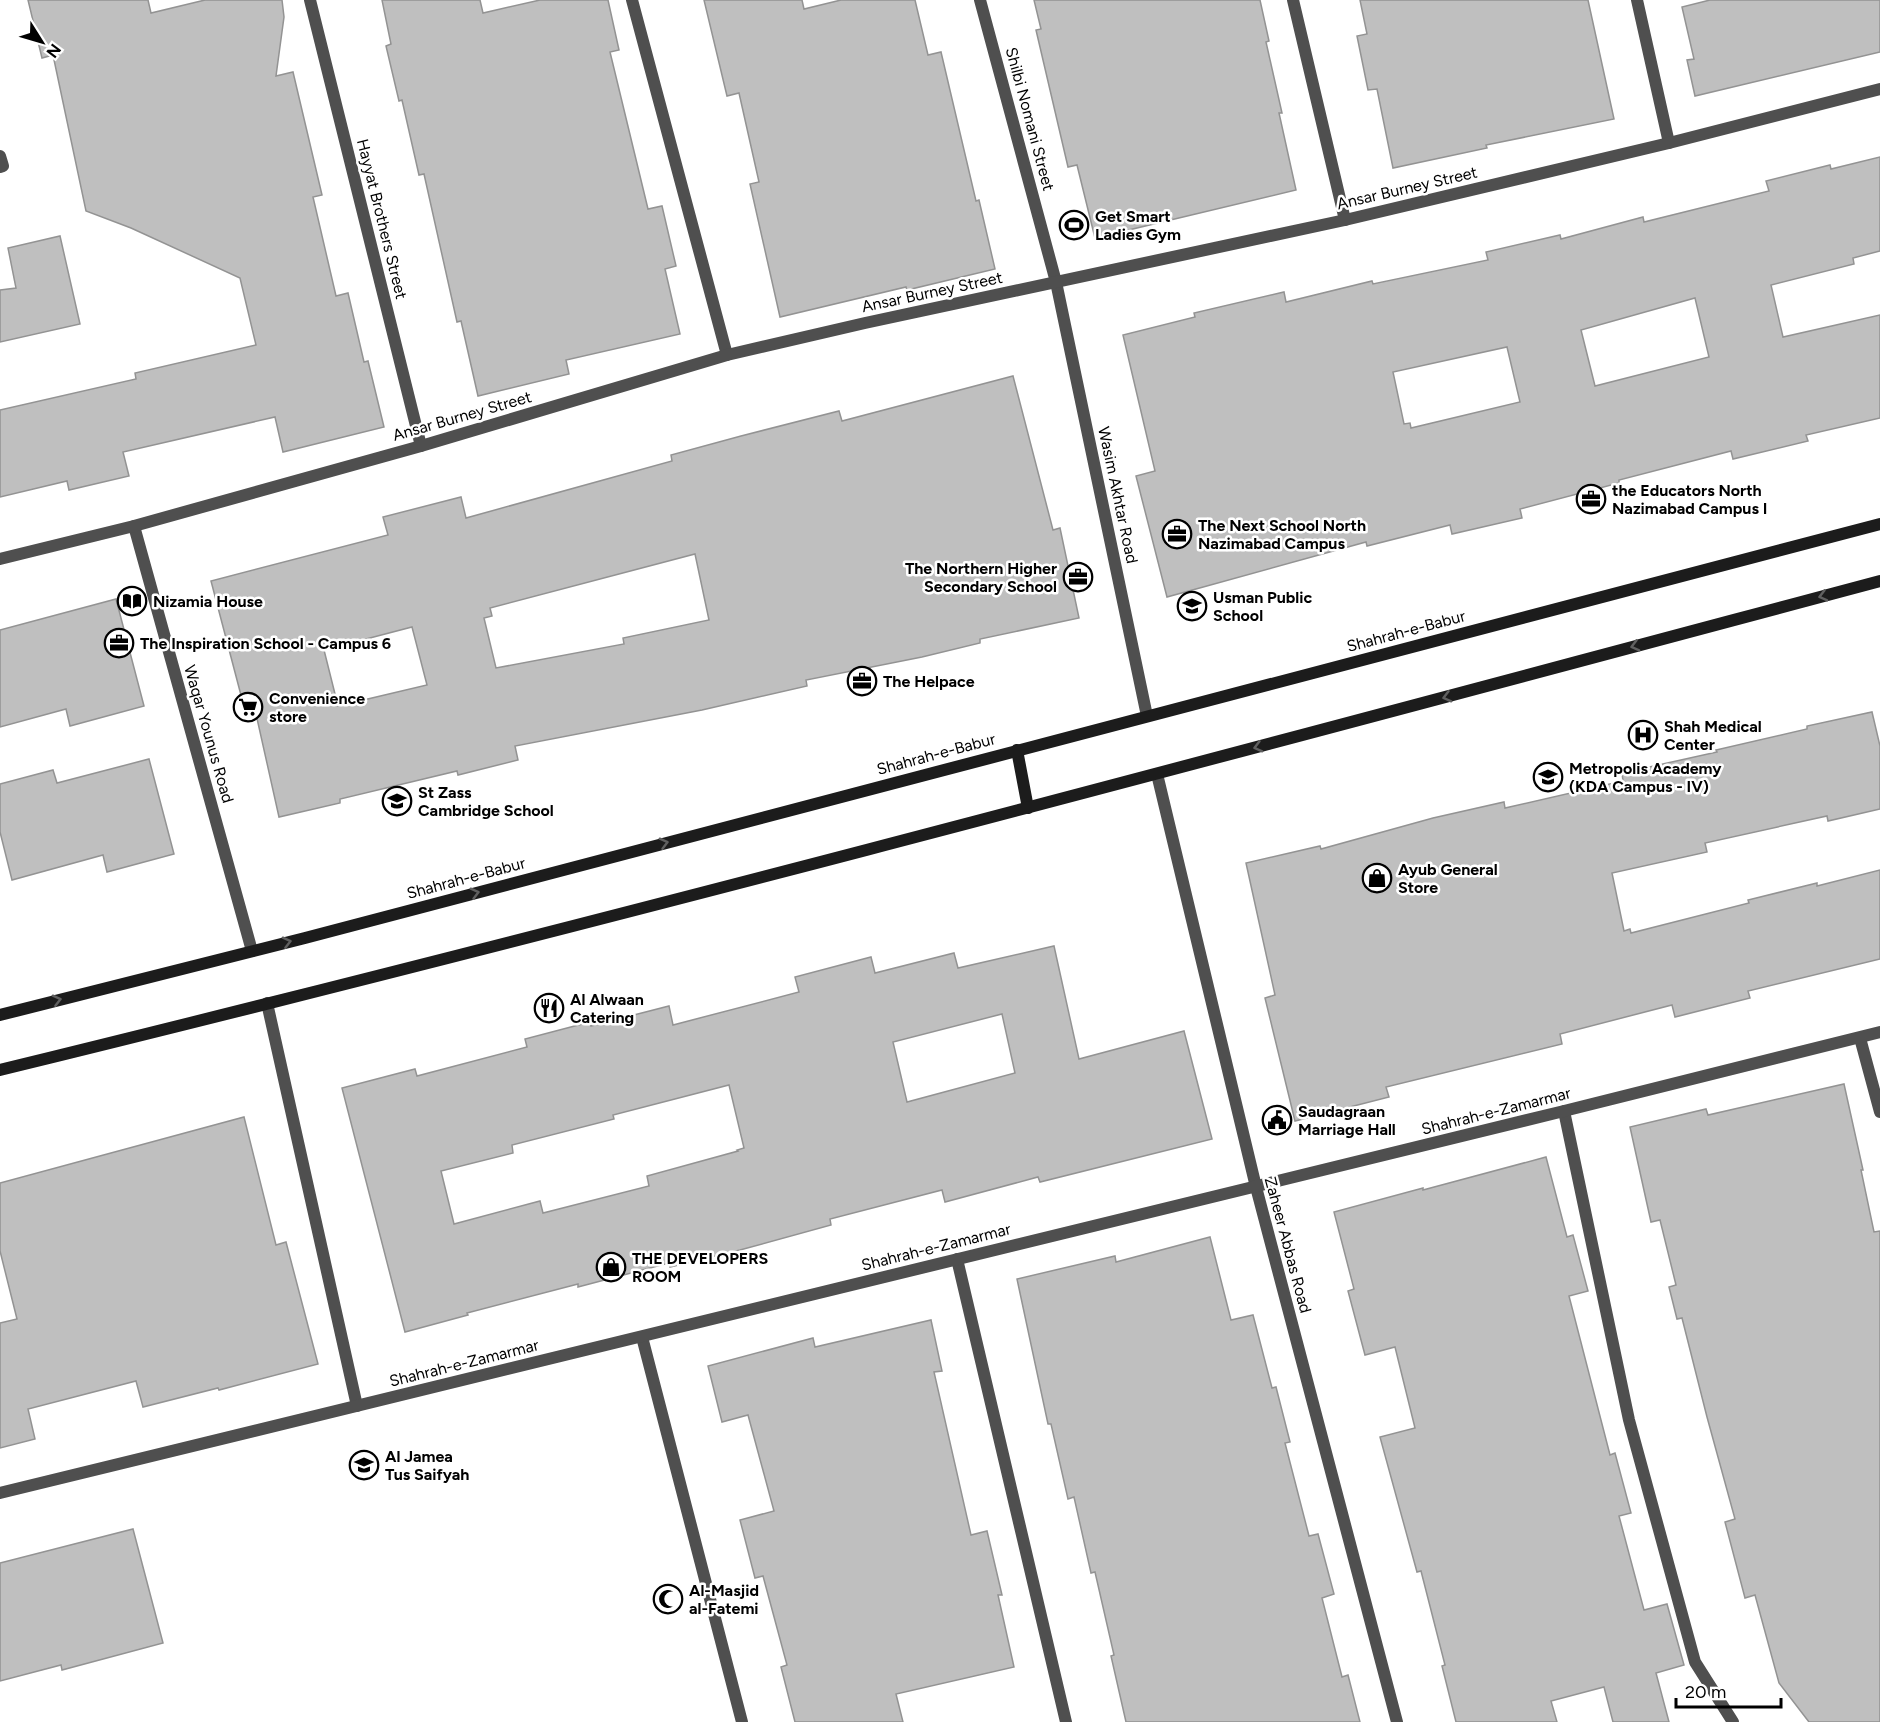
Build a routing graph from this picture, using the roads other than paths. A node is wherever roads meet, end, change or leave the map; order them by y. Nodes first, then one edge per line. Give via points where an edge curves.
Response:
1 (310, 0) edge
2 (632, 0) edge
3 (980, 0) edge
4 (1293, 0) edge
5 (1637, 0) edge
6 (1880, 89) edge
7 (1669, 143) junction
8 (0, 156) edge
9 (0, 167) edge
10 (1345, 220) junction
11 (1056, 282) junction
12 (727, 356) junction
13 (421, 446) junction
14 (1880, 525) edge
15 (134, 526) junction
16 (0, 559) edge
17 (1880, 581) edge
18 (1147, 716) junction
19 (1017, 750) junction
20 (1157, 774) junction
21 (1028, 808) junction
22 (252, 951) junction
23 (267, 1002) junction
24 (0, 1015) edge
25 (1880, 1032) edge
26 (1860, 1038) junction
27 (0, 1070) edge
28 (1564, 1111) junction
29 (1880, 1112) edge
30 (1256, 1187) junction
31 (957, 1259) junction
32 (642, 1336) junction
33 (357, 1406) junction
34 (0, 1493) edge
35 (742, 1722) edge
36 (1066, 1722) edge
37 (1397, 1722) edge
38 (1733, 1722) edge

1 - 13 street, Hayyat Brothers Street
2 - 12 street
3 - 11 street, Shilbi Nomani Street
4 - 10 street
5 - 7 street
6 - 7 street, Ansar Burney Street
7 - 10 street, Ansar Burney Street
8 - 9 street
10 - 11 street, Ansar Burney Street
11 - 12 street, Ansar Burney Street
11 - 18 street, Wasim Akhtar Road
12 - 13 street, Ansar Burney Street
13 - 15 street, Ansar Burney Street
14 - 18 main road, Shahrah-e-Babur
15 - 16 street, Ansar Burney Street
15 - 22 street, Waqar Younus Road
17 -> 20 main road
18 - 19 main road, Shahrah-e-Babur
19 - 21 main road
22 -> 19 main road, Shahrah-e-Babur
20 - 21 main road
20 - 30 street, Zaheer Abbas Road
21 - 23 main road
24 -> 22 main road, Shahrah-e-Babur
23 - 27 main road
23 - 33 street
25 - 26 street, Shahrah-e-Zamarmar
26 - 28 street, Shahrah-e-Zamarmar
26 - 29 street
28 - 30 street, Shahrah-e-Zamarmar
28 - 38 street via 1629,1419 1695,1662
30 - 31 street, Shahrah-e-Zamarmar
30 - 37 street, Zaheer Abbas Road
31 - 32 street, Shahrah-e-Zamarmar
31 - 36 street
32 - 33 street, Shahrah-e-Zamarmar
32 - 35 street
33 - 34 street, Shahrah-e-Zamarmar

